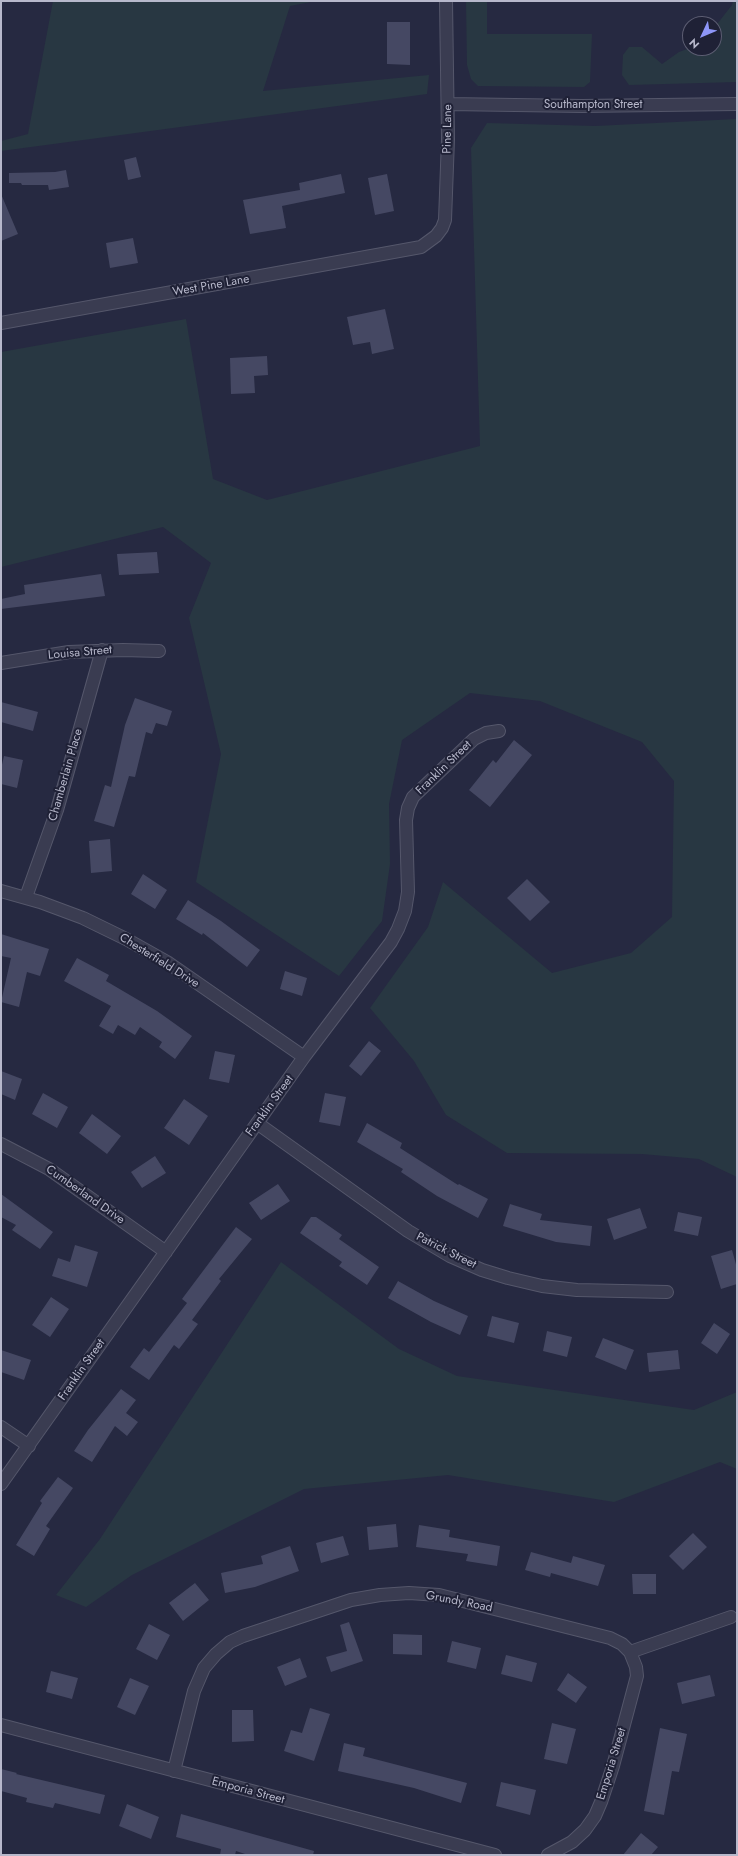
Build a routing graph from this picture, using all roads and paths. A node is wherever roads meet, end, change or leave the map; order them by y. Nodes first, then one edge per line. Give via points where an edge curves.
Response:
1 (446, 1) edge
2 (448, 104) junction
3 (737, 104) edge
4 (421, 247) joint
5 (1, 323) edge
6 (102, 650) junction
7 (158, 651) dead end
8 (1, 663) edge
9 (499, 731) dead end
10 (1, 891) edge
11 (26, 897) junction
12 (304, 1057) junction
13 (257, 1123) junction
14 (1, 1144) edge
15 (166, 1252) junction
16 (667, 1292) dead end
17 (1, 1427) edge
18 (28, 1446) junction
19 (1, 1484) edge
20 (731, 1617) dead end
21 (630, 1652) junction
22 (1, 1725) edge
23 (174, 1771) junction
24 (495, 1855) edge
25 (548, 1855) edge

1 - 2 street, Pine Lane
2 - 3 street, Southampton Street
2 - 4 street, Pine Lane via 445,220 436,236
4 - 5 street, West Pine Lane
6 - 7 street, Louisa Street
6 - 8 street, Louisa Street via 69,652
6 - 11 street, Chamberlain Place via 57,810
9 - 12 street, Franklin Street via 474,738 413,798 406,820 408,892 405,911 398,929 391,942
10 - 11 street, Chesterfield Drive
11 - 12 street, Chesterfield Drive via 84,918 166,962
12 - 13 street, Franklin Street
13 - 15 street, Franklin Street
13 - 16 street, Patrick Street via 413,1235 482,1270 549,1287
14 - 15 street, Cumberland Drive via 49,1169
15 - 18 street, Franklin Street
17 - 18 street
18 - 19 street, Franklin Street
20 - 21 street
21 - 23 street, Grundy Road via 610,1638 439,1595 409,1593 351,1600 243,1636 230,1642 216,1654 204,1668 194,1691
21 - 25 street, Emporia Street via 636,1667 636,1676 601,1802 585,1830 572,1842
22 - 23 street, Emporia Street
23 - 24 street, Emporia Street

